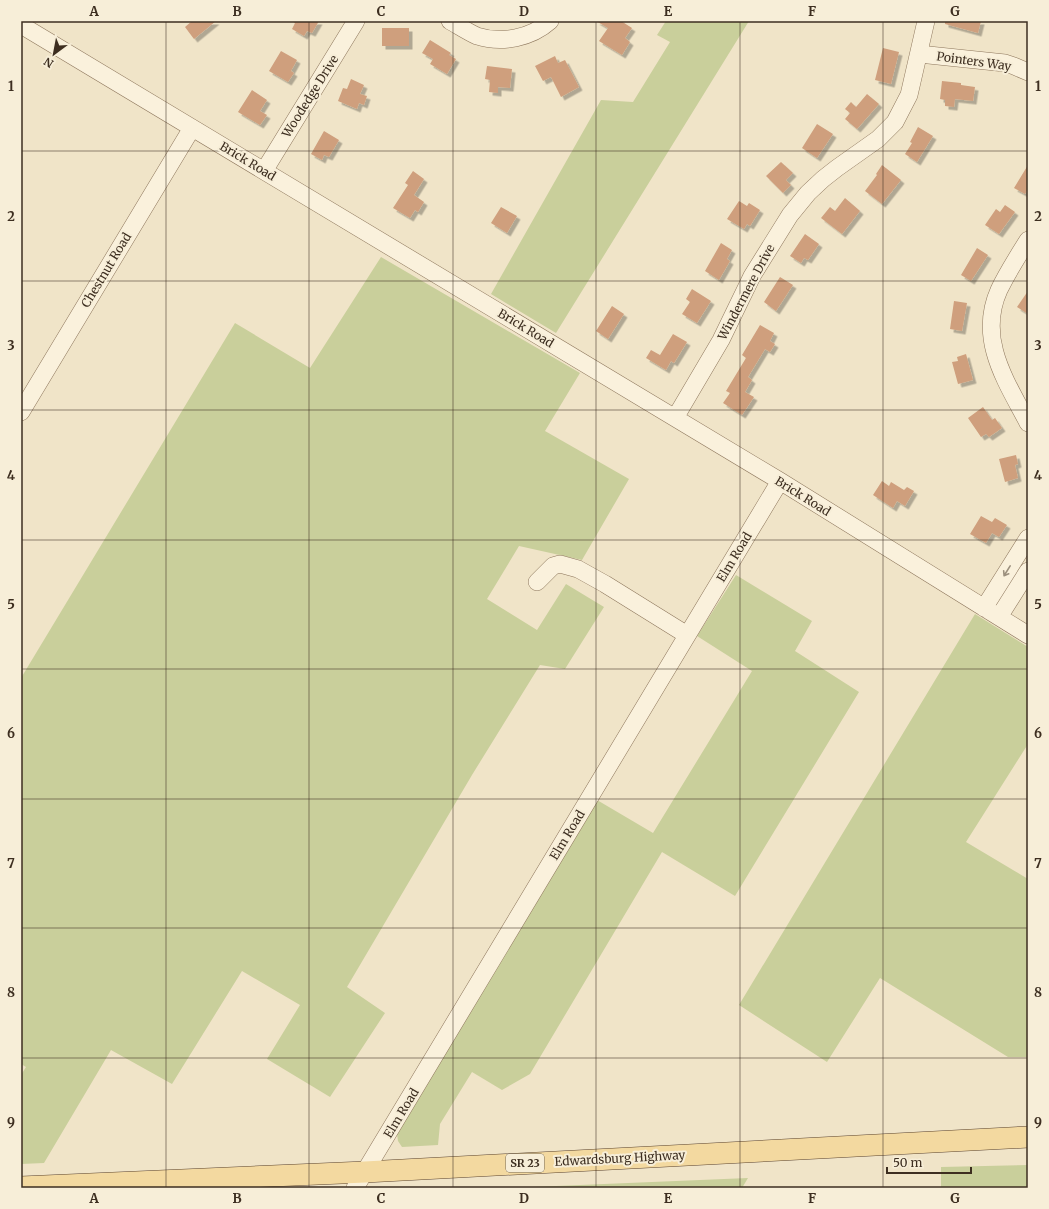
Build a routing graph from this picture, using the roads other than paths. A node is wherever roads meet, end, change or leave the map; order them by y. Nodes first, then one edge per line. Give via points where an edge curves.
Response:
1 (356, 21) edge
2 (450, 21) edge
3 (550, 21) edge
4 (926, 21) edge
5 (21, 25) edge
6 (919, 54) junction
7 (1028, 72) edge
8 (192, 128) junction
9 (264, 171) junction
10 (1028, 240) edge
11 (21, 412) edge
12 (675, 418) junction
13 (1028, 423) edge
14 (780, 481) junction
15 (1028, 538) edge
16 (1028, 571) edge
17 (537, 582) dead end
18 (984, 608) junction
19 (999, 617) junction
20 (687, 635) junction
21 (1028, 635) edge
22 (1028, 1137) edge
23 (360, 1180) edge
24 (21, 1187) edge

1 - 9 street, Woodedge Drive
2 - 3 street via 477,36 506,40 522,37
4 - 6 street, Windermere Drive
5 - 8 street, Brick Road
6 - 7 street, Pointers Way via 1005,63
6 - 12 street, Windermere Drive via 909,95 895,122 878,139 824,179 790,215 752,276 721,340
8 - 9 street, Brick Road
8 - 11 street, Chestnut Road
9 - 12 street, Brick Road
10 - 13 street via 998,292 991,328 997,362
12 - 14 street, Brick Road
14 - 18 street, Brick Road
14 - 20 street, Elm Road
15 -> 18 street
16 - 19 street
17 - 20 street via 553,566 560,564 578,569
18 - 19 street, Brick Road
19 - 21 street, Brick Road
20 - 23 street, Elm Road
22 - 23 main road, Edwardsburg Highway / SR 23
23 - 24 main road, Edwardsburg Highway / SR 23

